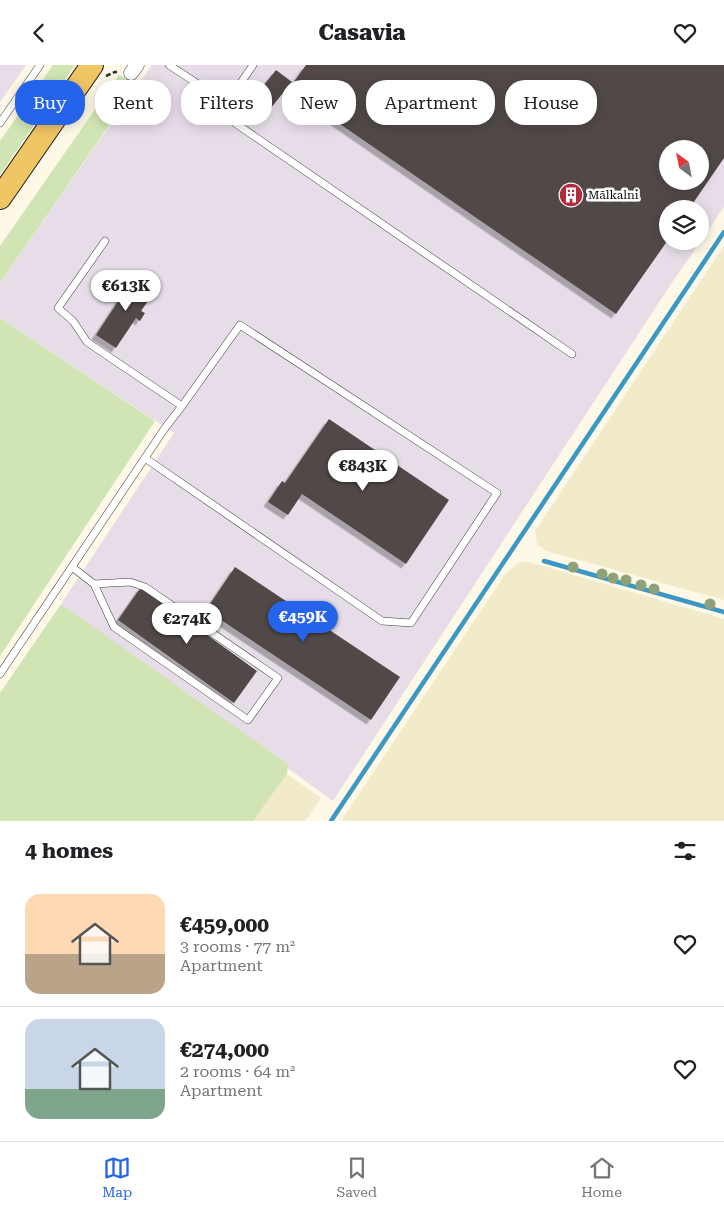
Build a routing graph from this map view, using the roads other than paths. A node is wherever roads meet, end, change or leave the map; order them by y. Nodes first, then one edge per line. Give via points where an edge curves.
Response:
1 (40, 65) edge
2 (92, 65) edge
3 (169, 65) edge
4 (253, 65) edge
5 (192, 80) edge
6 (243, 80) edge
7 (2, 115) edge
8 (0, 123) edge
9 (239, 125) edge
10 (0, 198) edge
11 (105, 241) dead end
12 (572, 354) dead end
13 (182, 405) junction
14 (145, 458) junction
15 (72, 567) junction
16 (94, 584) junction
17 (0, 674) edge

1 - 7 lane
2 - 10 main road
3 - 5 lane
4 - 6 lane
7 - 8 lane
9 - 12 lane
11 - 13 lane via 58,308 73,321 87,342
13 - 14 lane
13 - 14 lane via 240,325 498,493 411,623 382,621
14 - 15 lane
15 - 16 lane
15 - 17 lane
16 - 16 lane via 130,582 145,587 278,678 248,720 114,627

